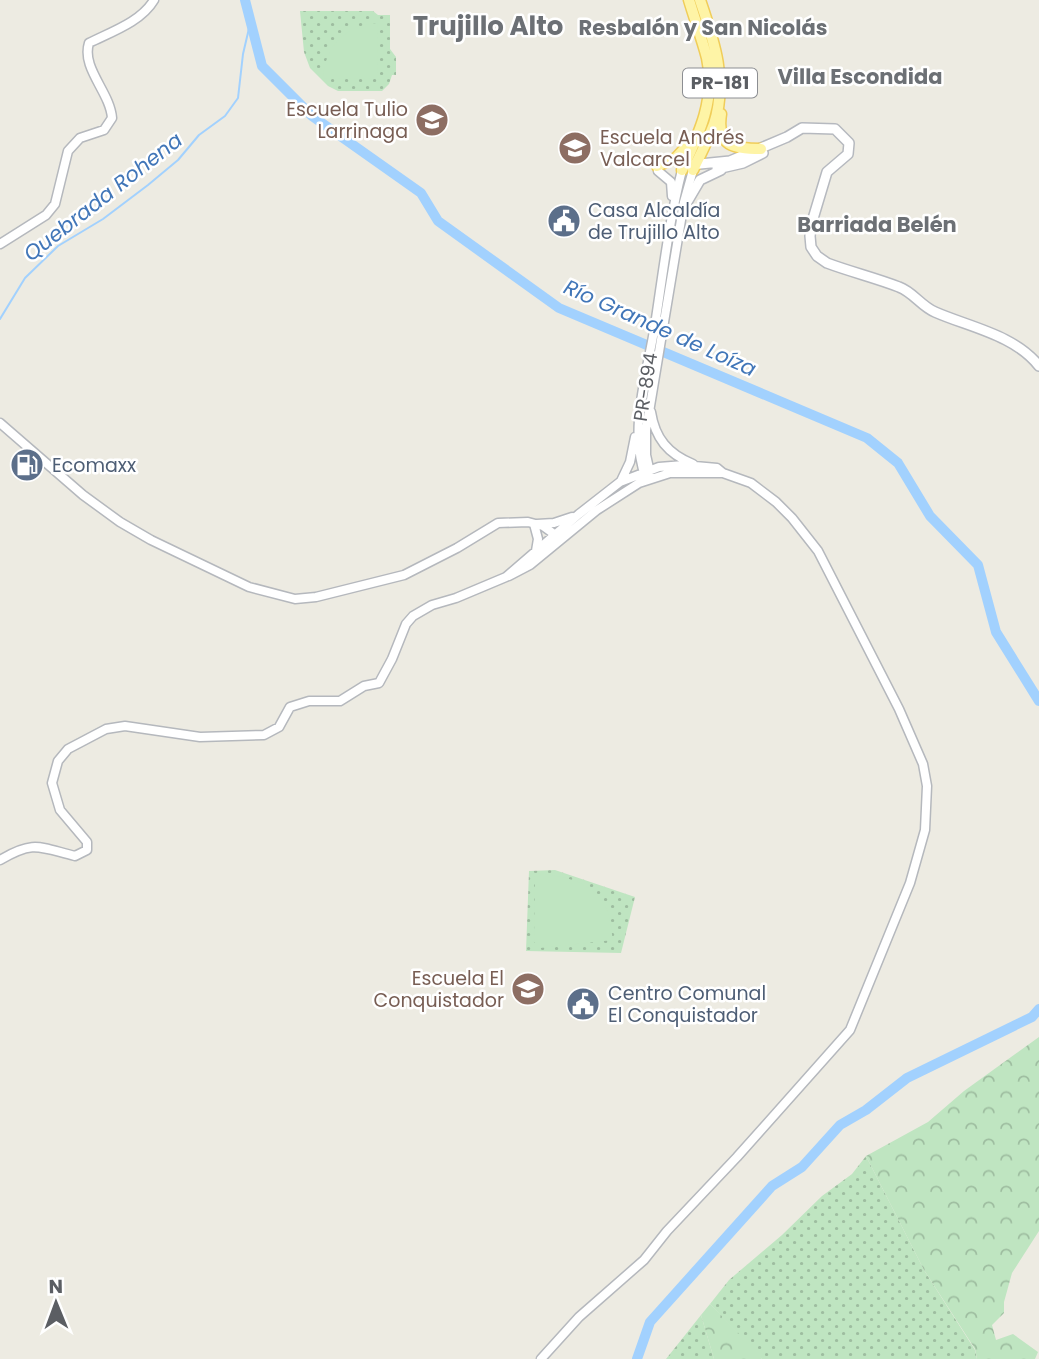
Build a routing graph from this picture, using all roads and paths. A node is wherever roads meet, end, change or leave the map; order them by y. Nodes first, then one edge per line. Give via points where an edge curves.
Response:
1 (154, 0) edge
2 (689, 0) edge
3 (700, 0) edge
4 (720, 86) junction
5 (701, 129) junction
6 (775, 142) junction
7 (761, 149) junction
8 (689, 167) junction
9 (657, 169) joint
10 (724, 169) junction
11 (678, 207) junction
12 (0, 244) edge
13 (1039, 366) edge
14 (646, 404) junction
15 (0, 423) edge
16 (638, 424) junction
17 (699, 466) junction
18 (723, 472) junction
19 (647, 474) junction
20 (620, 482) junction
21 (579, 514) junction
22 (534, 524) junction
23 (558, 536) junction
24 (536, 551) junction
25 (506, 576) junction
26 (0, 860) edge
27 (541, 1359) edge

1 - 12 street via 136,19 89,43 88,60 107,96 112,118 104,130 80,138 68,151 55,204 46,215
2 - 5 main road, PR-181 via 709,73
3 - 4 main road, PR-181 via 716,49
4 - 7 main road via 723,137 737,148
4 - 8 main road, PR-181 via 713,126
5 - 8 main road, PR-181
5 - 9 main road via 684,152
6 - 7 main road
6 - 10 main road via 764,153
6 - 13 main road via 802,128 823,127 835,129 849,143 848,154 827,172 812,222 810,242 822,260 900,287 931,310 1015,346
7 - 8 main road via 724,162
8 - 10 main road
8 - 11 street, PR-894 / PR-894
9 - 11 street via 671,182
10 - 11 main road via 699,180
11 - 14 street, PR-894 / PR-894
14 - 16 street, PR-894 / PR-894
14 - 17 street via 662,444
14 - 19 street, PR-894 / PR-894
15 - 22 street via 83,495 141,535 249,587 295,598 404,575 498,523
16 - 19 street, PR-894 / PR-894 via 639,452
16 - 20 street via 630,462
17 - 18 street
17 - 19 street via 668,466
18 - 19 street
18 - 27 street via 776,502 823,560 923,764 925,830 910,883 850,1030 644,1261 579,1317
19 - 20 street
19 - 23 street
20 - 21 street
21 - 22 street
21 - 23 street
22 - 23 street
22 - 24 street
23 - 24 street
23 - 25 street via 530,565
24 - 25 street
25 - 26 street via 413,616 379,683 364,686 340,701 309,701 290,707 279,727 264,735 200,737 125,726 106,729 68,749 58,761 52,783 60,810 87,842 87,850 75,856 34,845

